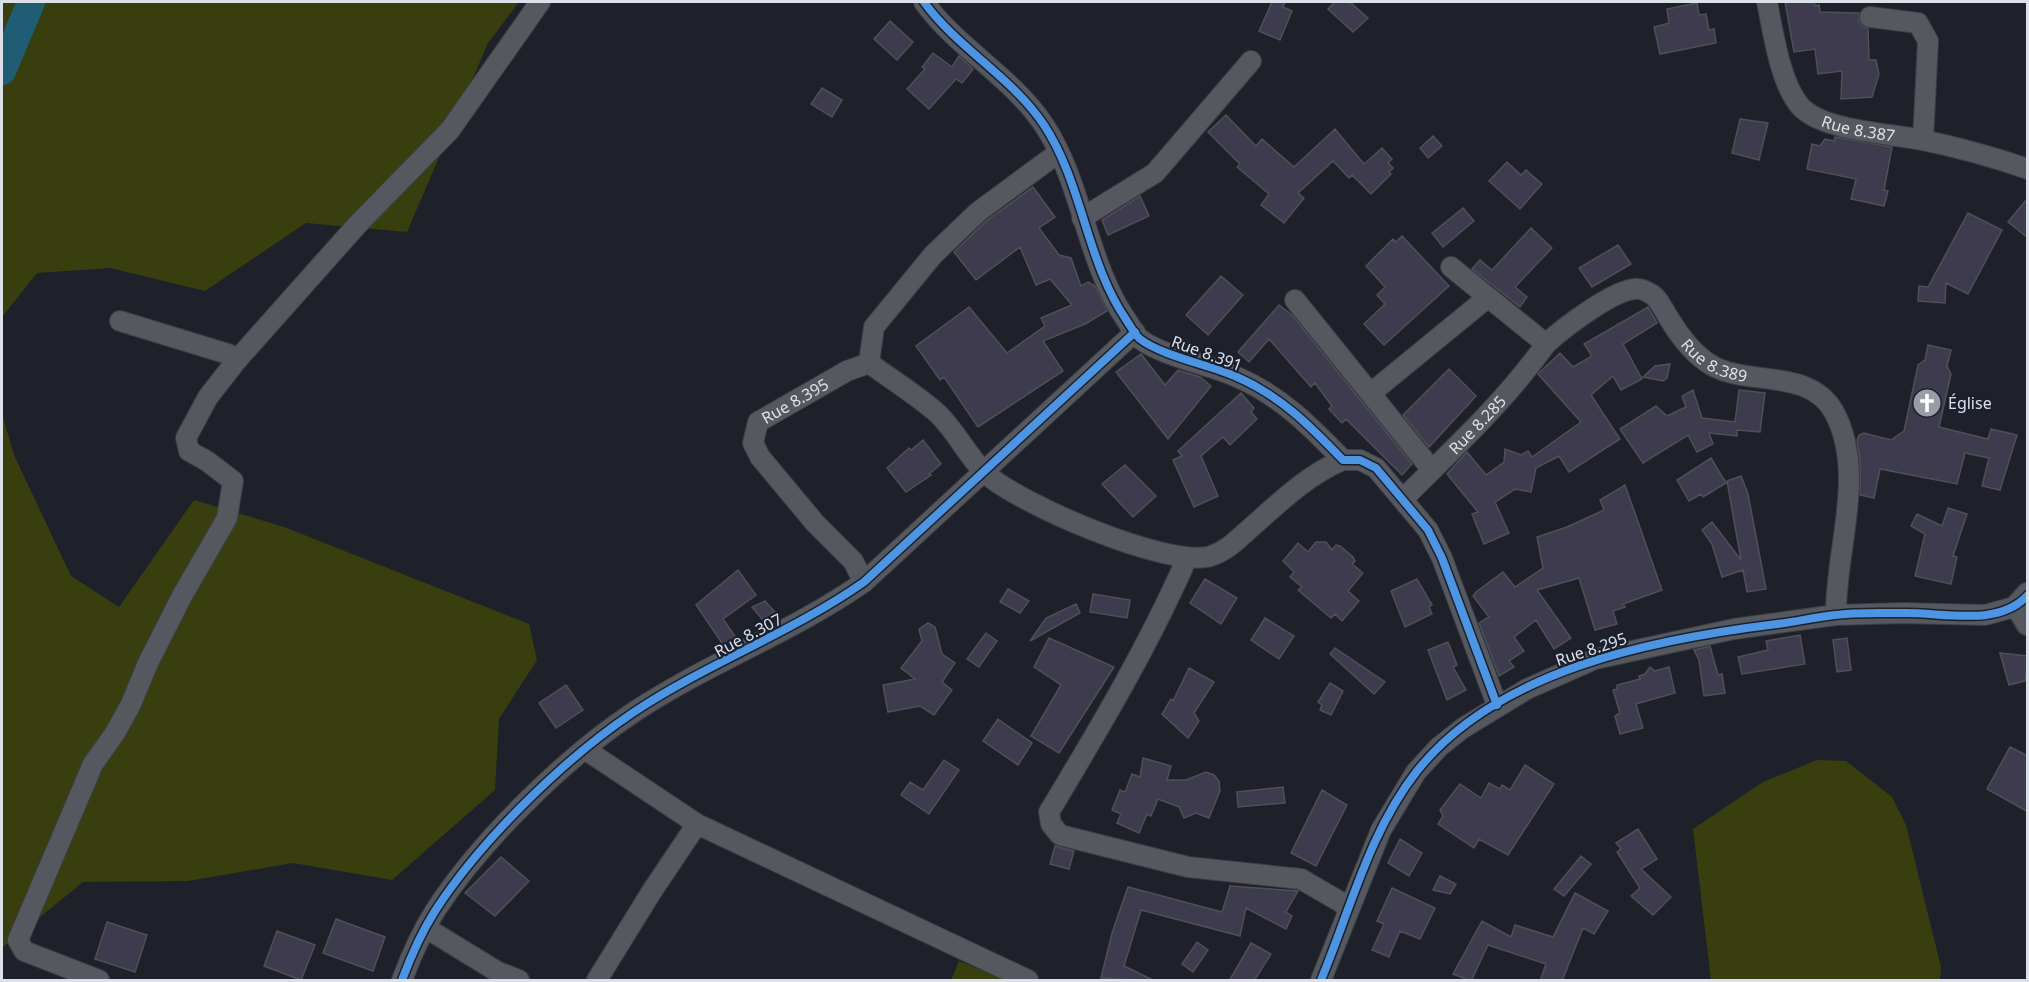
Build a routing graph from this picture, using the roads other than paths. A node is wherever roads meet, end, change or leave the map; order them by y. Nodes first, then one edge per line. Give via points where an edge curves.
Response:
1 (540, 2) edge
2 (924, 2) edge
3 (1767, 2) edge
4 (1870, 17) dead end
5 (1251, 61) dead end
6 (1923, 140) junction
7 (1058, 153) junction
8 (2028, 169) edge
9 (1082, 218) junction
10 (1450, 267) dead end
11 (1487, 298) junction
12 (1295, 300) dead end
13 (120, 321) dead end
14 (1135, 332) junction
15 (1546, 344) junction
16 (237, 360) junction
17 (869, 363) junction
18 (1371, 393) junction
19 (1343, 460) junction
20 (1432, 470) junction
21 (984, 472) junction
22 (1403, 499) junction
23 (1187, 558) junction
24 (864, 582) junction
25 (2024, 608) edge
26 (1836, 615) junction
27 (1497, 705) junction
28 (586, 750) junction
29 (697, 824) junction
30 (1349, 907) junction
31 (426, 928) junction
32 (99, 981) edge
33 (402, 981) edge
34 (519, 981) edge
35 (597, 981) edge
36 (1028, 981) edge
37 (1321, 981) edge

1 - 16 street via 450,130 358,224
2 - 7 street, Rue 8.391 via 938,21 1026,103
3 - 6 street, Rue 8.387 via 1787,80 1799,105 1812,116 1834,123
4 - 6 street via 1918,23 1926,33
5 - 9 street via 1155,173
6 - 8 street, Rue 8.387
7 - 9 street, Rue 8.391
7 - 17 street via 978,212 933,255 874,327
9 - 14 street, Rue 8.391 via 1117,306
10 - 11 street
11 - 15 street
11 - 18 street
12 - 18 street
13 - 16 street
14 - 19 street, Rue 8.391 via 1162,352 1198,361 1272,395 1296,412
14 - 21 street, Rue 8.307
15 - 20 street, Rue 8.285 via 1489,415
15 - 26 street, Rue 8.389 via 1582,315 1635,289 1656,298 1697,355 1714,367 1780,380 1820,396 1833,411 1848,460
16 - 32 street via 208,397 186,438 189,451 233,481 227,518 148,663 131,704 93,764 18,940 24,951
17 - 21 street via 937,413
17 - 24 street, Rue 8.395 via 847,370 758,422 753,443 787,492 853,561
18 - 20 street
19 - 22 street via 1360,460 1376,468
19 - 23 street via 1324,468 1299,487 1232,545 1210,556
20 - 22 street, Rue 8.285
21 - 23 street via 1002,486 1060,516 1152,550
21 - 24 street, Rue 8.307
22 - 27 street via 1428,530 1442,558
23 - 30 street via 1121,692 1049,812 1051,824 1060,835 1188,867 1301,879
24 - 28 street, Rue 8.307 via 825,609 634,712
25 - 26 street, Rue 8.295 via 1985,615
26 - 27 street, Rue 8.295 via 1734,629 1614,653 1551,677
27 - 30 street, Rue 8.295 via 1439,747 1416,772 1381,830
28 - 29 street
28 - 31 street, Rue 8.307 via 497,835 454,886
29 - 35 street
29 - 36 street
30 - 37 street, Rue 8.295
31 - 33 street, Rue 8.307
31 - 34 street

